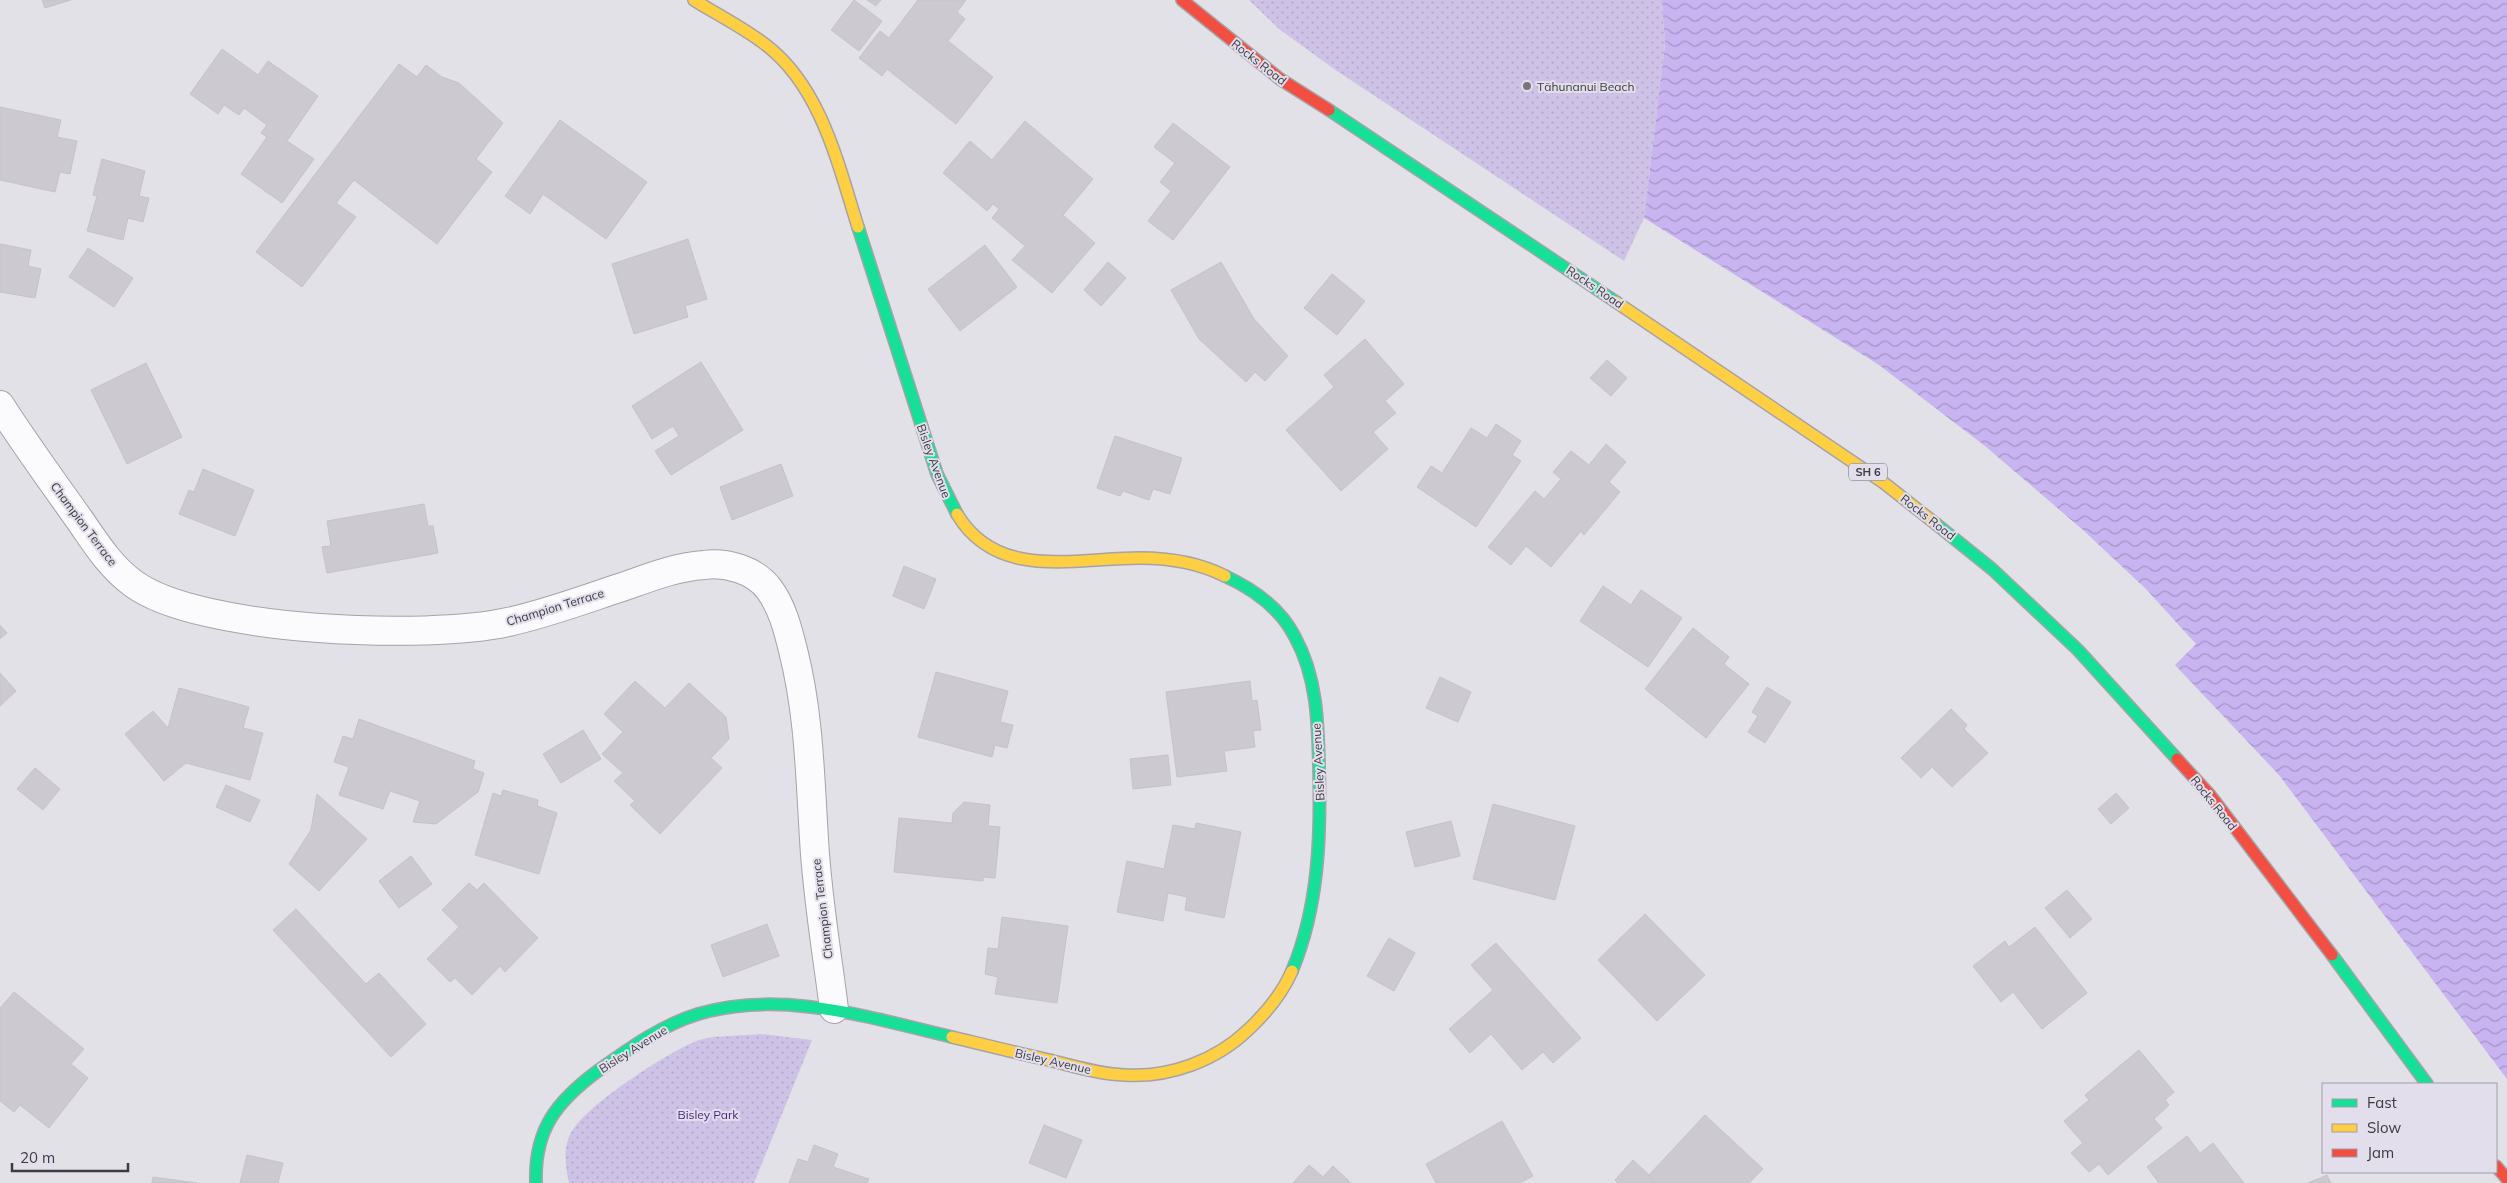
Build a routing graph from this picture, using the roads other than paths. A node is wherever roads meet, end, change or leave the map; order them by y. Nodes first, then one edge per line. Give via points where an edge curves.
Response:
1 (694, 0) edge
2 (1182, 0) edge
3 (0, 405) edge
4 (834, 1010) junction
5 (2426, 1083) edge
6 (2497, 1167) edge
7 (2507, 1179) edge
8 (536, 1183) edge

1 - 4 main road, Bisley Avenue via 766,45 787,64 806,89 832,146 936,474 965,526 992,550 1021,559 1062,562 1165,558 1193,562 1227,575 1273,607 1295,636 1307,661 1314,696 1320,825 1314,895 1305,931 1285,984 1270,1008 1229,1046 1184,1066 1157,1073 1124,1075
2 - 5 main road, Rocks Road / SH 6 via 1280,80 1374,139 1884,483 1992,568 2078,650 2210,795
3 - 4 street, Champion Terrace via 106,558 131,582 174,605 292,625 447,629 529,617 680,569 706,564 724,565 756,576 775,598 789,633 801,680 809,730 814,839
4 - 8 main road, Bisley Avenue via 749,1005 713,1010 664,1028 574,1088 551,1113 540,1138
6 - 7 main road

